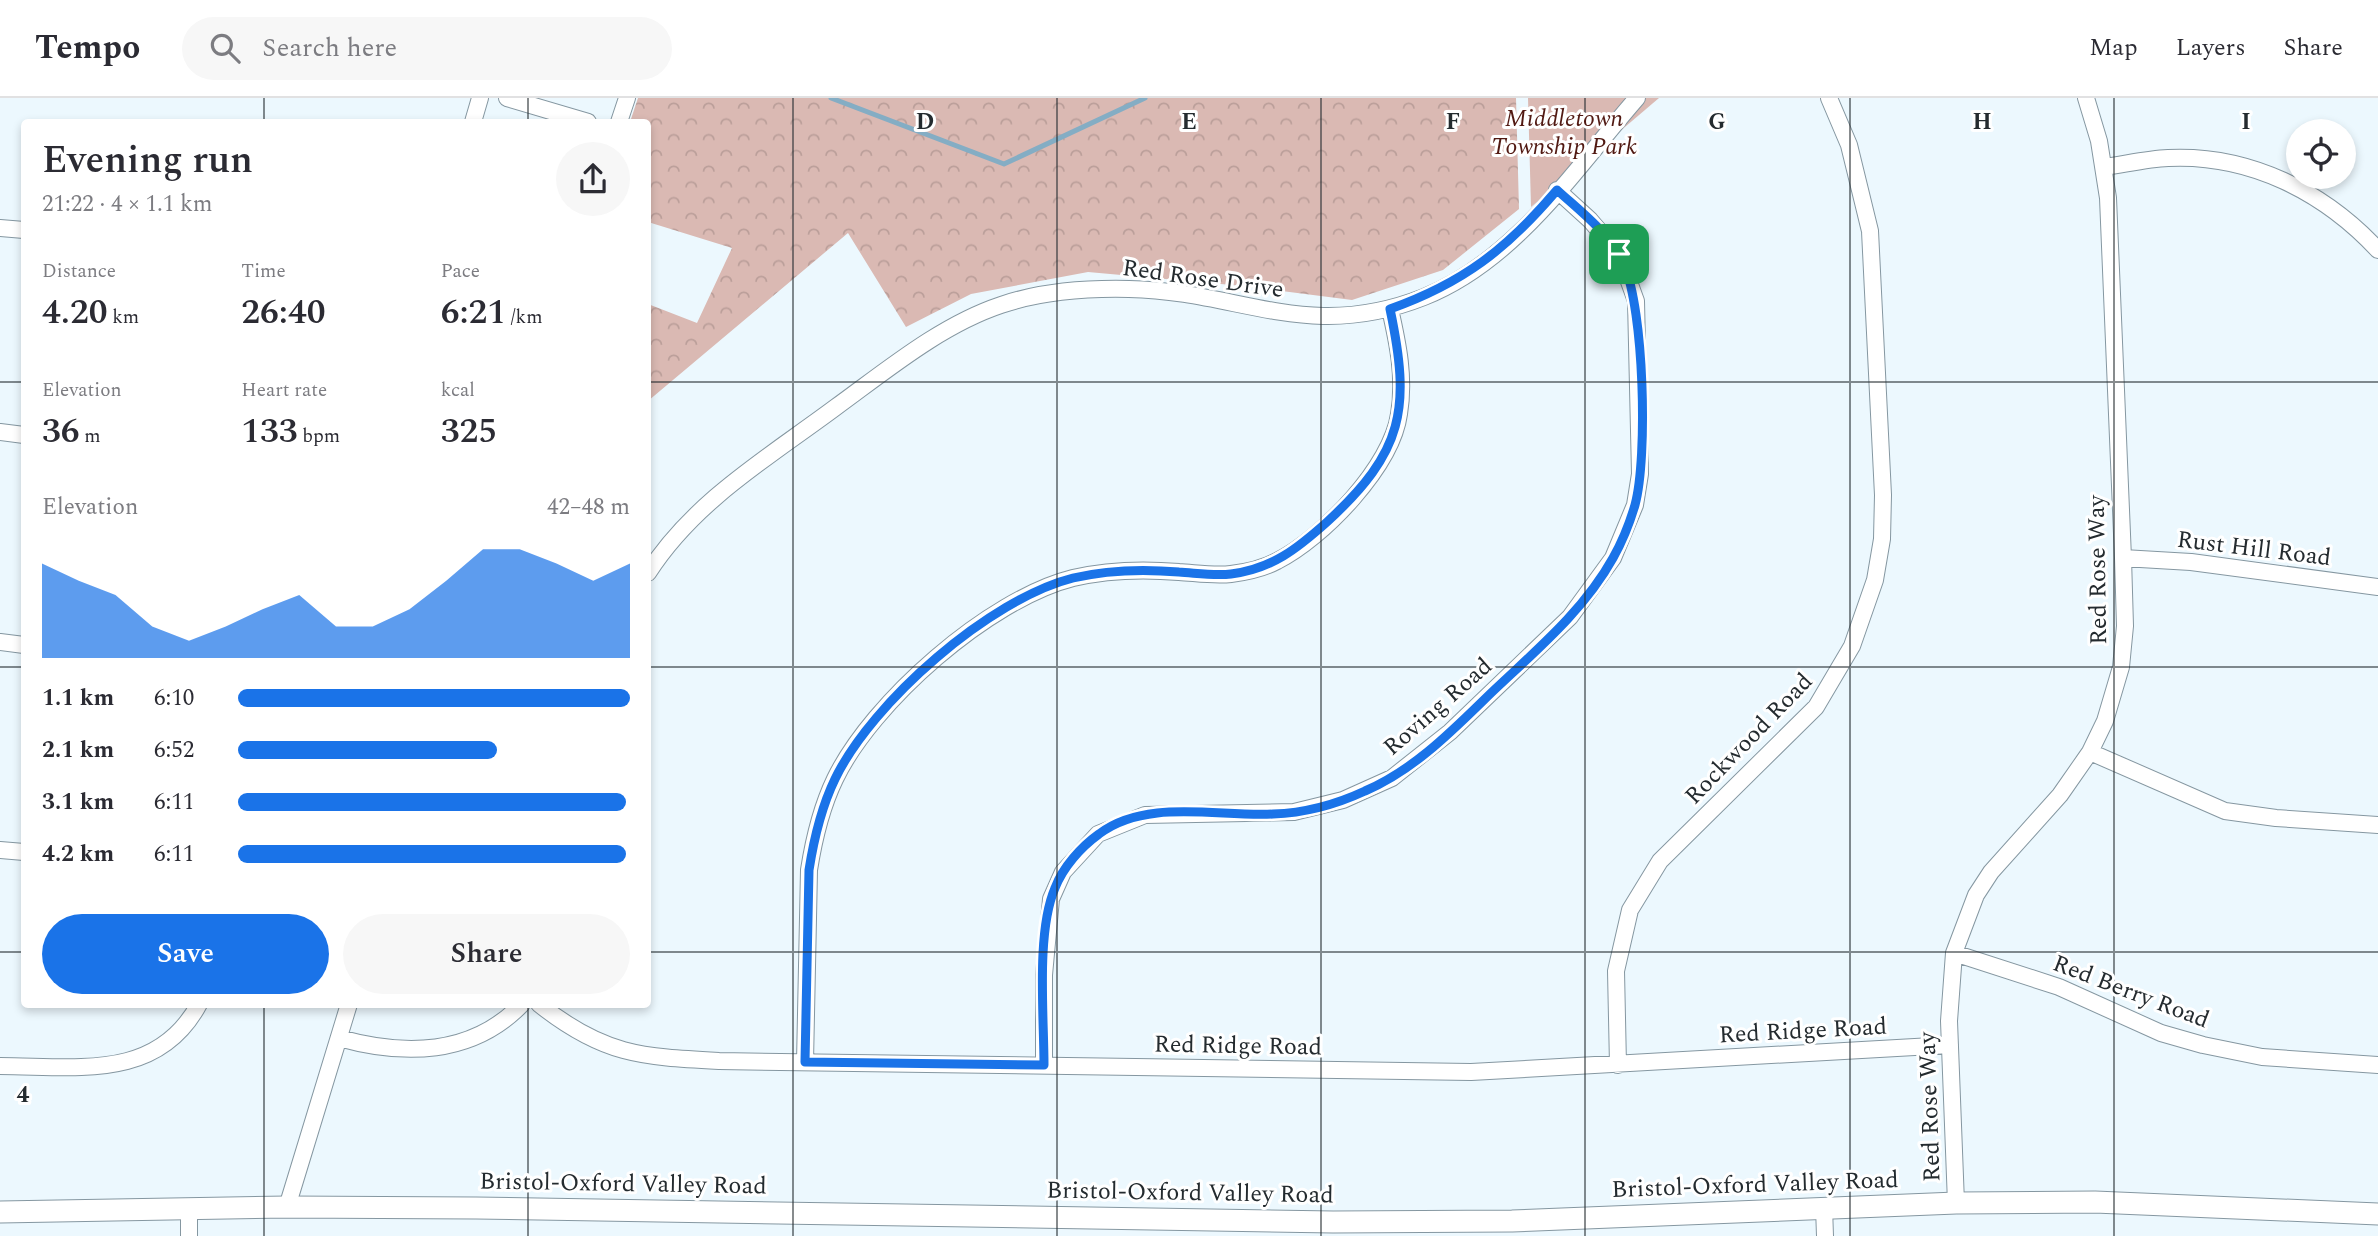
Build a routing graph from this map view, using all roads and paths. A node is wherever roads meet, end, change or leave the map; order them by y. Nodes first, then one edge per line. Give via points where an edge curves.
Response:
1 (480, 98) edge
2 (507, 98) edge
3 (627, 98) edge
4 (1637, 98) edge
5 (1829, 98) edge
6 (2086, 98) edge
7 (474, 119) edge
8 (578, 119) edge
9 (620, 119) edge
10 (2105, 167) junction
11 (1557, 190) junction
12 (0, 228) edge
13 (21, 230) edge
14 (2378, 250) edge
15 (1390, 309) junction
16 (0, 432) edge
17 (21, 435) edge
18 (2123, 558) junction
19 (651, 569) edge
20 (2378, 587) edge
21 (0, 642) edge
22 (21, 645) edge
23 (2090, 752) junction
24 (2378, 825) edge
25 (0, 850) edge
26 (21, 852) edge
27 (1954, 953) junction
28 (196, 1008) edge
29 (348, 1008) edge
30 (517, 1008) edge
31 (545, 1008) edge
32 (339, 1038) junction
33 (1950, 1045) junction
34 (805, 1062) junction
35 (1044, 1065) junction
36 (1618, 1065) junction
37 (2378, 1065) edge
38 (0, 1066) edge
39 (1956, 1203) junction
40 (286, 1207) junction
41 (1824, 1208) junction
42 (189, 1209) junction
43 (0, 1212) edge
44 (2378, 1214) edge
45 (189, 1236) edge
46 (1825, 1236) edge

1 - 7 street
2 - 8 street
3 - 9 street
4 - 11 street, Red Rose Drive
5 - 36 street, Rockwood Road via 1849,145 1870,231 1883,495 1875,580 1852,646 1816,707 1660,861 1634,901 1622,932 1616,971
6 - 10 street, Red Rose Way
10 - 14 street via 2192,158 2261,171 2315,196
10 - 18 street, Red Rose Way
11 - 15 street, Red Rose Drive via 1494,256 1427,296
11 - 35 street, Roving Road via 1619,254 1636,301 1640,474 1635,505 1613,558 1570,617 1450,732 1392,778 1343,800 1294,813 1145,815 1098,834 1063,872 1051,898 1044,975
12 - 13 street
15 - 19 street, Red Rose Drive via 1327,318 1132,289 1059,291 998,306 954,327 870,383 719,493 687,523
15 - 34 street via 1402,384 1399,415 1387,453 1357,494 1301,546 1278,561 1231,574 1130,571 1047,586 980,622 877,715 836,778 814,839 809,870
16 - 17 street
18 - 20 street, Rust Hill Road via 2191,562
18 - 23 street, Red Rose Way via 2121,667
21 - 22 street
23 - 24 street via 2225,811
23 - 27 street, Red Rose Way via 2060,795 1991,872 1976,895
25 - 26 street
27 - 33 street, Red Rose Way
27 - 37 street, Red Berry Road via 2059,987 2161,1033 2203,1045 2262,1057
28 - 38 street via 170,1042 128,1063
29 - 32 street
30 - 32 street via 498,1025 444,1048 390,1050
31 - 34 street, Red Ridge Road via 587,1037 628,1054
32 - 40 street
33 - 36 street, Red Ridge Road
33 - 39 street, Red Rose Way
34 - 35 street, Red Ridge Road
35 - 36 street, Red Ridge Road via 1405,1072
39 - 41 main road, Bristol-Oxford Valley Road
39 - 44 main road, Bristol-Oxford Valley Road via 2095,1202
40 - 41 main road, Bristol-Oxford Valley Road via 1333,1222 1512,1221
40 - 42 main road, Bristol-Oxford Valley Road
41 - 46 street
42 - 43 main road, Bristol-Oxford Valley Road
42 - 45 street

